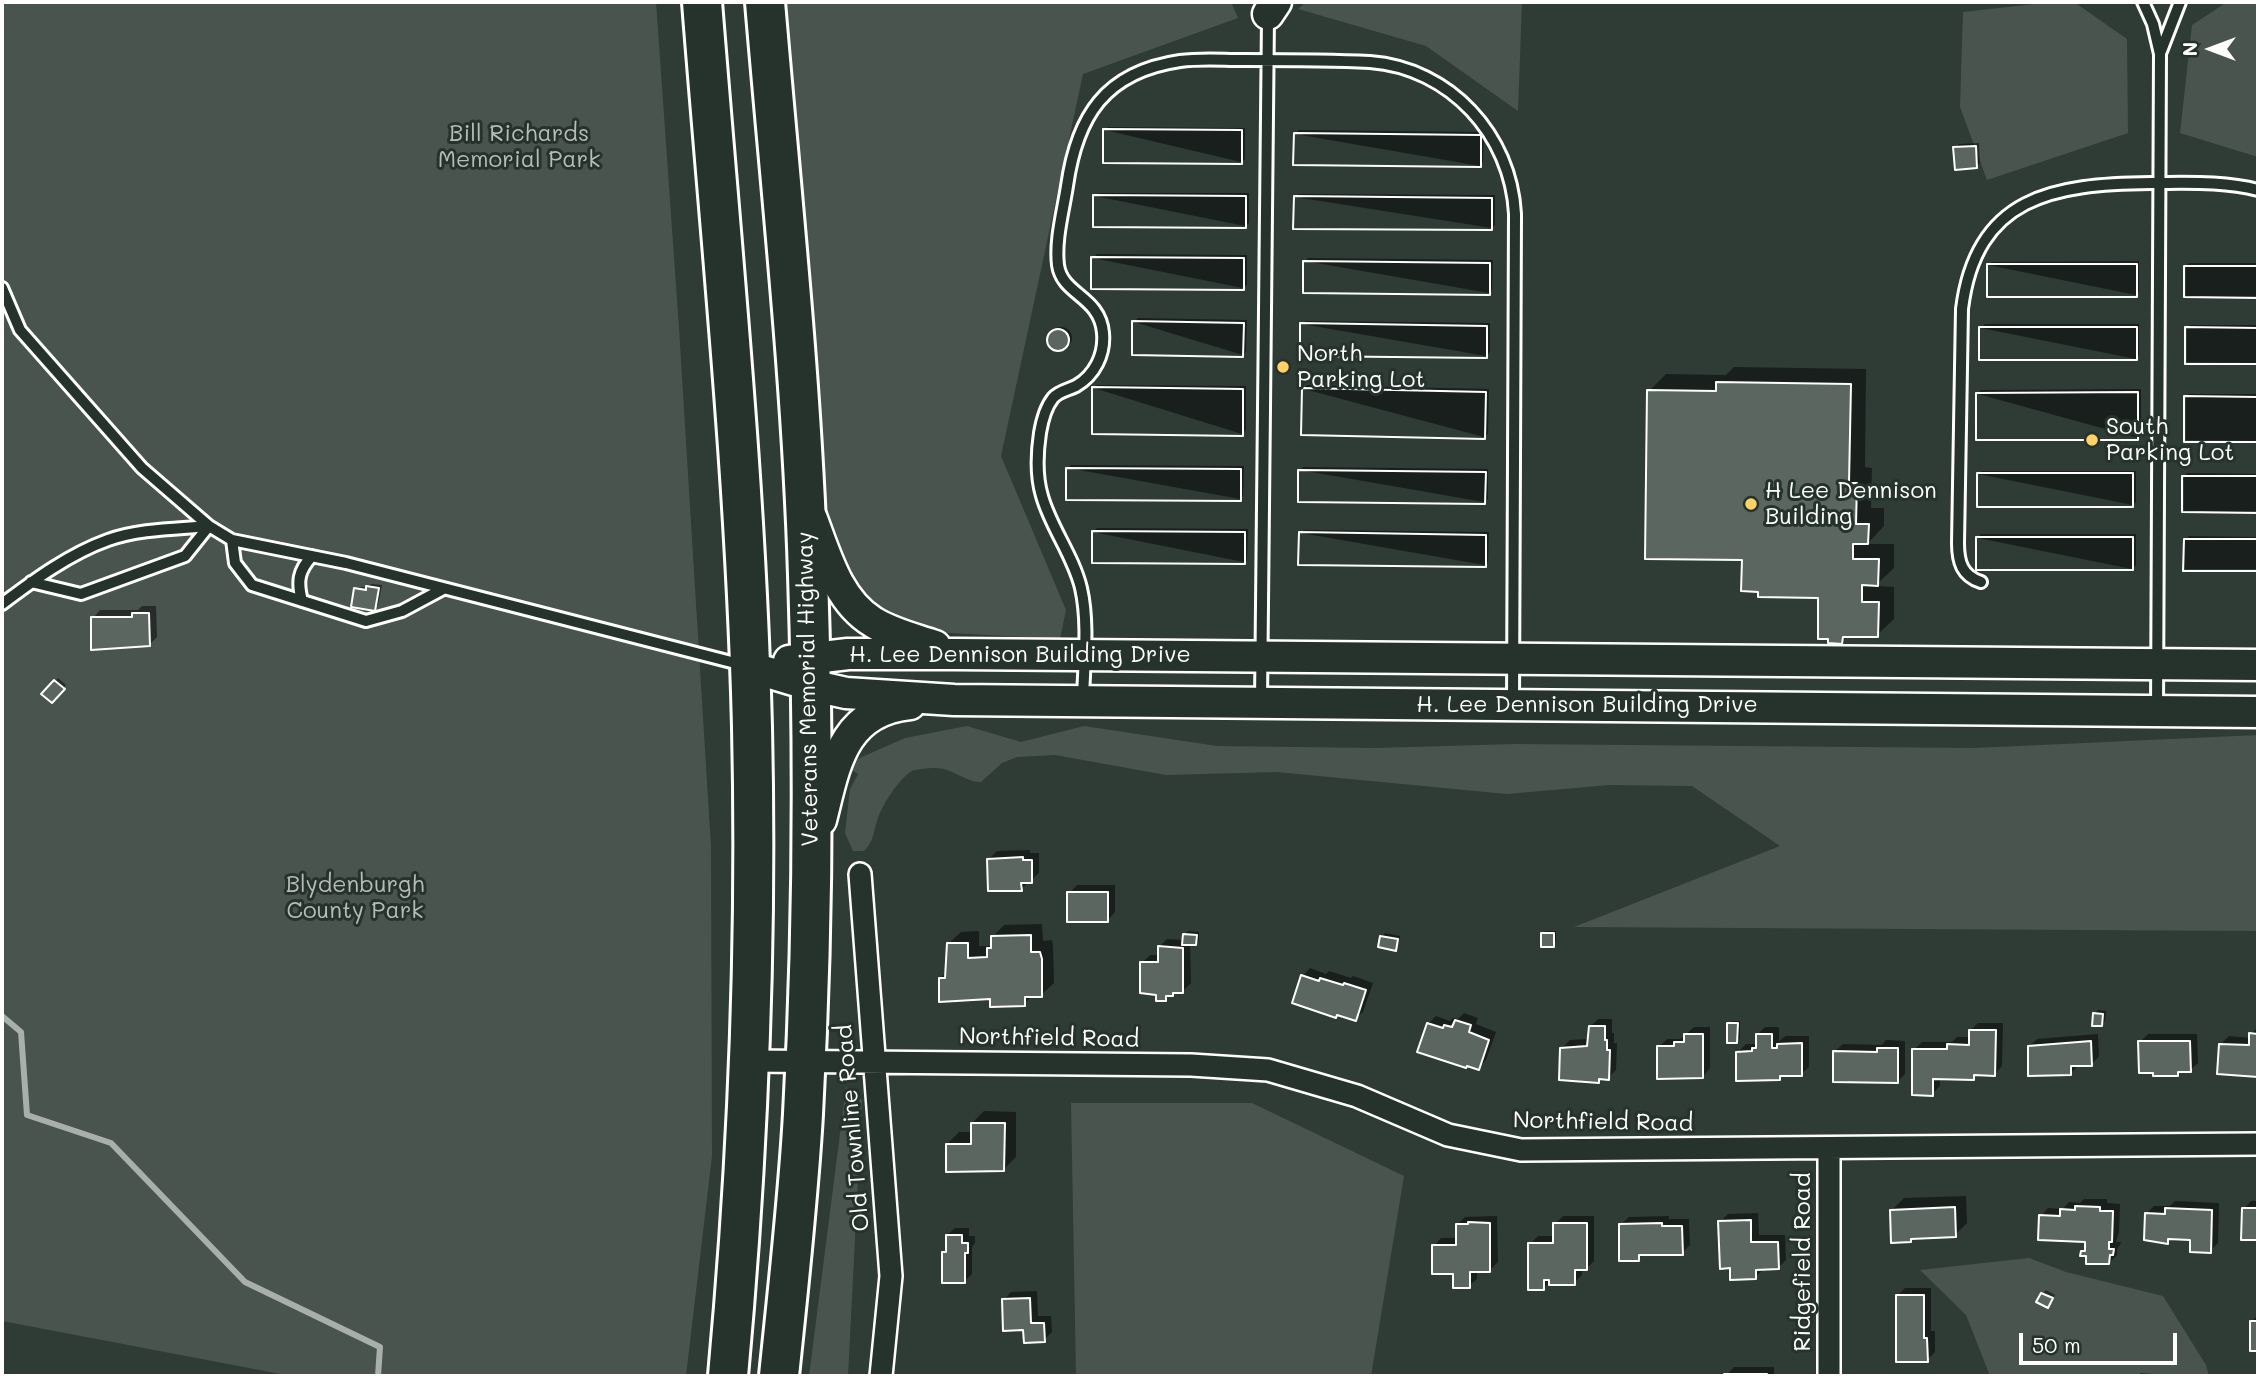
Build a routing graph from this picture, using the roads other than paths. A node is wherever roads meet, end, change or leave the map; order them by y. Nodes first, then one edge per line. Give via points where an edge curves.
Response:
1 (702, 2) edge
2 (765, 2) edge
3 (780, 2) edge
4 (2143, 2) edge
5 (2180, 2) edge
6 (1270, 6) edge
7 (2160, 54) junction
8 (770, 56) junction
9 (1267, 60) junction
10 (2161, 183) junction
11 (2258, 190) edge
12 (2, 288) edge
13 (804, 499) junction
14 (209, 526) junction
15 (232, 540) junction
16 (312, 556) junction
17 (31, 582) junction
18 (1981, 582) dead end
19 (443, 589) junction
20 (302, 601) junction
21 (2, 604) edge
22 (955, 654) junction
23 (1084, 656) junction
24 (1262, 656) junction
25 (1513, 659) junction
26 (1777, 660) junction
27 (2157, 664) junction
28 (2258, 666) edge
29 (750, 667) junction
30 (810, 671) junction
31 (954, 700) junction
32 (1083, 702) junction
33 (1261, 704) junction
34 (1513, 705) junction
35 (1775, 707) junction
36 (2157, 711) junction
37 (2258, 712) edge
38 (811, 858) junction
39 (860, 874) dead end
40 (750, 1061) junction
41 (805, 1061) junction
42 (874, 1062) junction
43 (2258, 1144) edge
44 (1829, 1149) junction
45 (728, 1376) edge
46 (779, 1376) edge
47 (881, 1376) edge
48 (1829, 1376) edge

1 - 29 highway
2 - 8 highway, Veterans Memorial Highway
3 - 8 street
4 - 7 lane
5 - 7 lane
6 - 9 lane
7 - 10 lane
8 - 13 highway, Veterans Memorial Highway
9 - 23 lane via 1182,61 1135,74 1098,103 1074,145 1058,266 1071,289 1093,305 1103,341 1095,369 1080,384 1060,392 1047,408 1040,432 1038,472 1045,505 1082,592
9 - 24 lane
9 - 25 lane via 1378,62 1416,71 1470,108 1507,167 1515,214
10 - 11 lane via 2210,183
10 - 18 lane via 2088,185 2038,198 1998,223 1973,259 1961,326 1958,554 1963,570
10 - 27 lane
12 - 14 lane via 20,330 142,468
13 - 22 street via 836,579 856,608 887,629
13 - 30 highway, Veterans Memorial Highway
14 - 15 lane
14 - 17 lane via 108,540
14 - 17 lane via 185,556 81,594
15 - 16 lane
15 - 20 lane via 235,563 252,585
16 - 19 lane
16 - 20 lane via 301,568
17 - 21 lane
19 - 20 lane via 402,611 366,621
19 - 29 lane
22 - 23 street, H. Lee Dennison Building Drive
22 - 30 street, H. Lee Dennison Building Drive via 848,654
23 - 24 street, H. Lee Dennison Building Drive
23 - 32 lane
24 - 25 street, H. Lee Dennison Building Drive
24 - 33 lane
25 - 26 street, H. Lee Dennison Building Drive
25 - 34 lane
26 - 27 street, H. Lee Dennison Building Drive
26 - 35 street
27 - 28 street, H. Lee Dennison Building Drive
27 - 36 lane
29 - 30 street, H. Lee Dennison Building Drive
29 - 40 highway
30 - 31 street, H. Lee Dennison Building Drive via 846,693
30 - 38 highway, Veterans Memorial Highway
31 - 32 street, H. Lee Dennison Building Drive
31 - 38 street via 894,706 858,726 838,755
32 - 33 street, H. Lee Dennison Building Drive
33 - 34 street, H. Lee Dennison Building Drive
34 - 35 street, H. Lee Dennison Building Drive
35 - 36 street, H. Lee Dennison Building Drive
36 - 37 street, H. Lee Dennison Building Drive
38 - 41 highway, Veterans Memorial Highway
39 - 42 street, Old Townline Road
40 - 41 street, Northfield Road
40 - 45 highway
41 - 42 street, Northfield Road
41 - 46 highway, Veterans Memorial Highway
42 - 44 street, Northfield Road via 1268,1070 1357,1096 1448,1135 1521,1150
42 - 47 street, Old Townline Road via 891,1276
43 - 44 street, Northfield Road
44 - 48 street, Ridgefield Road

